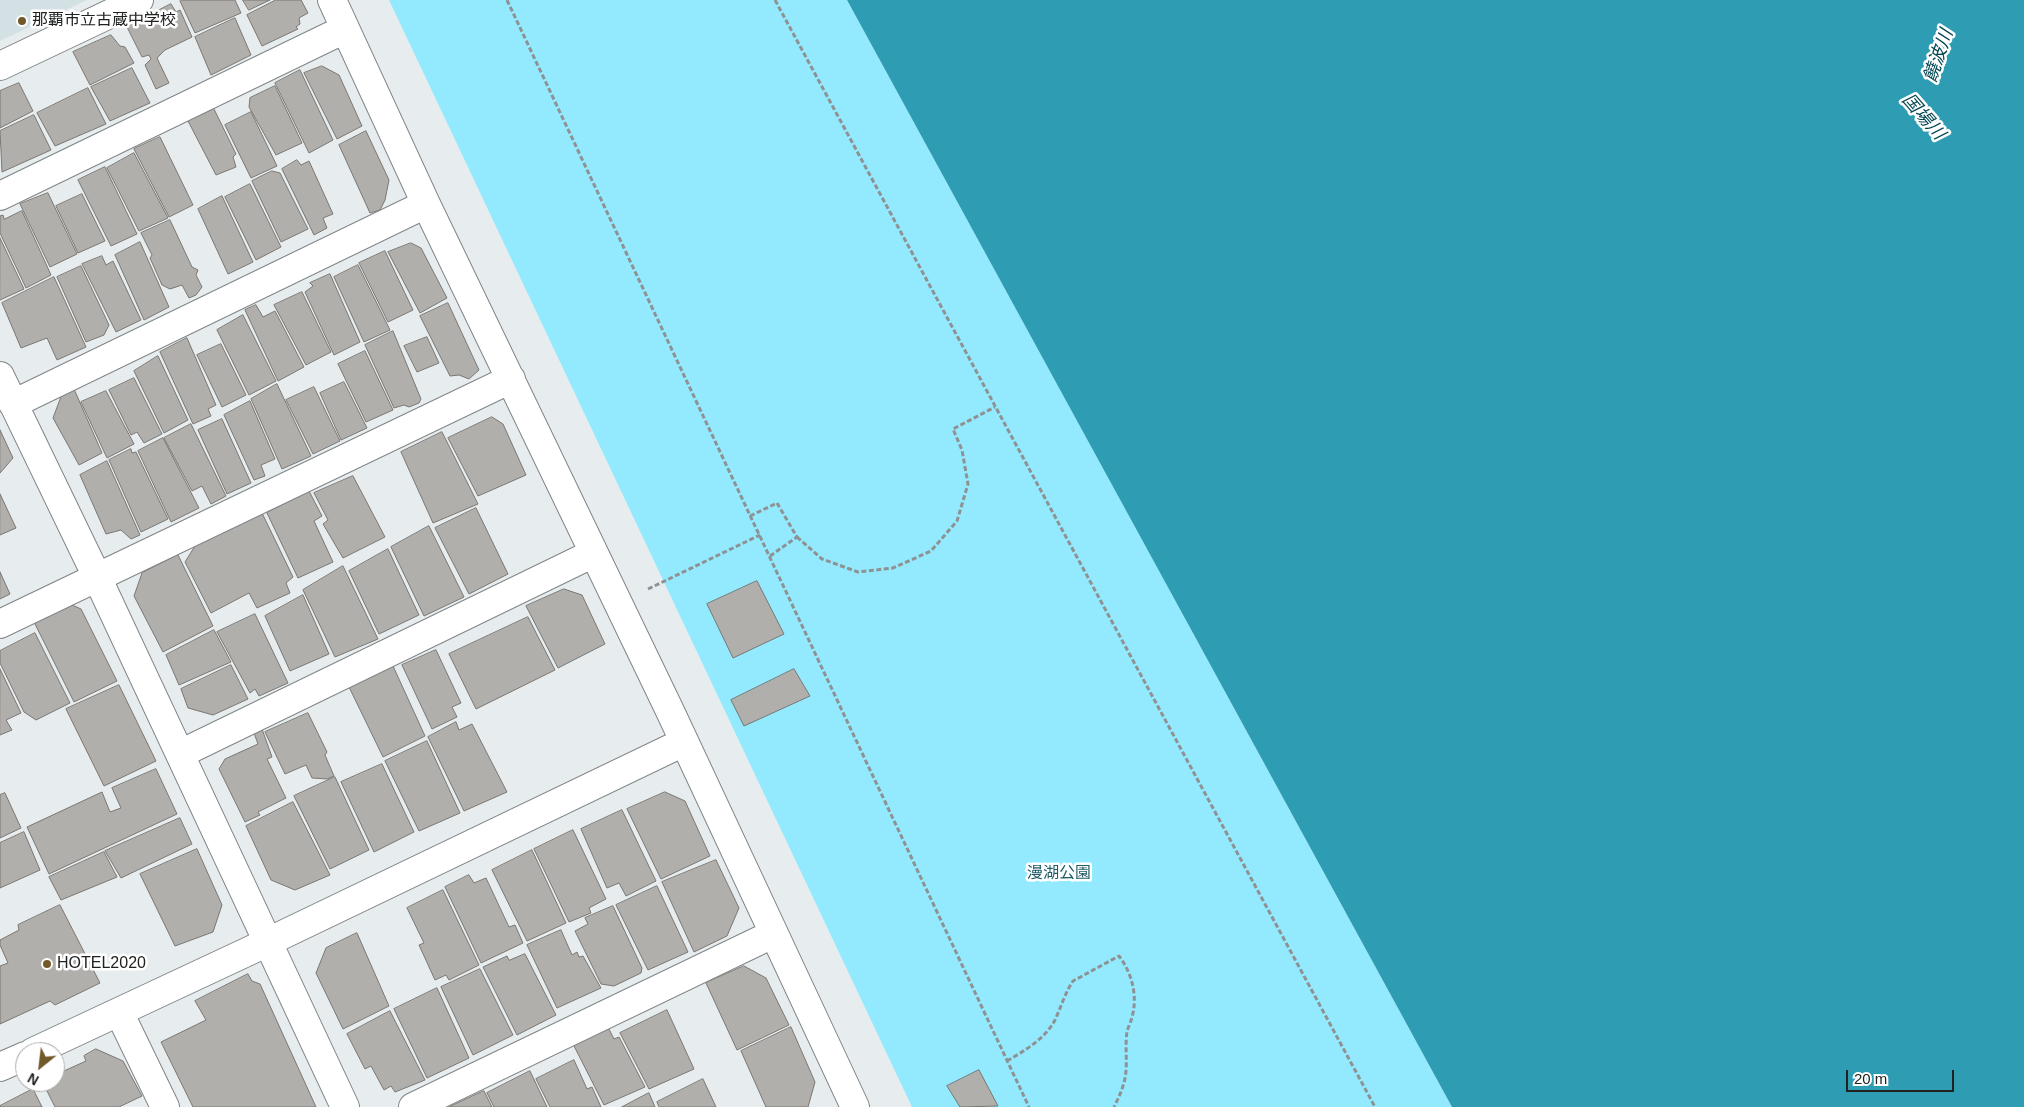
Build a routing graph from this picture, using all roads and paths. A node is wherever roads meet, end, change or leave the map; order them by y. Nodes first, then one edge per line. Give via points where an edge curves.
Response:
1 (139, 0) edge
2 (332, 0) edge
3 (507, 0) edge
4 (775, 0) edge
5 (345, 29) junction
6 (0, 66) edge
7 (0, 196) edge
8 (426, 204) junction
9 (0, 376) edge
10 (511, 379) junction
11 (13, 404) junction
12 (995, 407) junction
13 (750, 516) junction
14 (760, 535) junction
15 (797, 537) junction
16 (594, 553) junction
17 (770, 556) junction
18 (97, 577) junction
19 (646, 590) dead end
20 (0, 624) edge
21 (684, 742) junction
22 (180, 754) junction
23 (774, 934) junction
24 (268, 942) junction
25 (119, 1012) junction
26 (54, 1042) edge
27 (15, 1060) edge
28 (1007, 1061) junction
29 (0, 1067) edge
30 (165, 1107) edge
31 (345, 1107) edge
32 (414, 1107) edge
33 (855, 1107) edge
34 (1029, 1107) edge
35 (1114, 1107) edge
36 (1374, 1107) edge

1 - 6 street
2 - 5 street
3 - 13 path
4 - 12 path
5 - 7 street
5 - 8 street
8 - 10 street
8 - 11 street
9 - 11 street
10 - 16 street
10 - 18 street
11 - 18 street
12 - 15 path via 953,430 962,450 968,484 957,521 931,551 893,568 858,572 822,559
12 - 36 path
13 - 14 path
13 - 15 path via 777,503
14 - 17 path
14 - 19 path
15 - 17 path
16 - 21 street
16 - 22 street
17 - 28 path
18 - 20 street
18 - 22 street
21 - 23 street
21 - 24 street
22 - 24 street
23 - 32 street
23 - 33 street
24 - 25 street
24 - 31 street
25 - 26 street
25 - 30 street
27 - 29 street
28 - 34 path
28 - 35 path via 1037,1041 1054,1023 1074,981 1119,956 1127,966 1134,987 1134,1004 1127,1031 1122,1092

